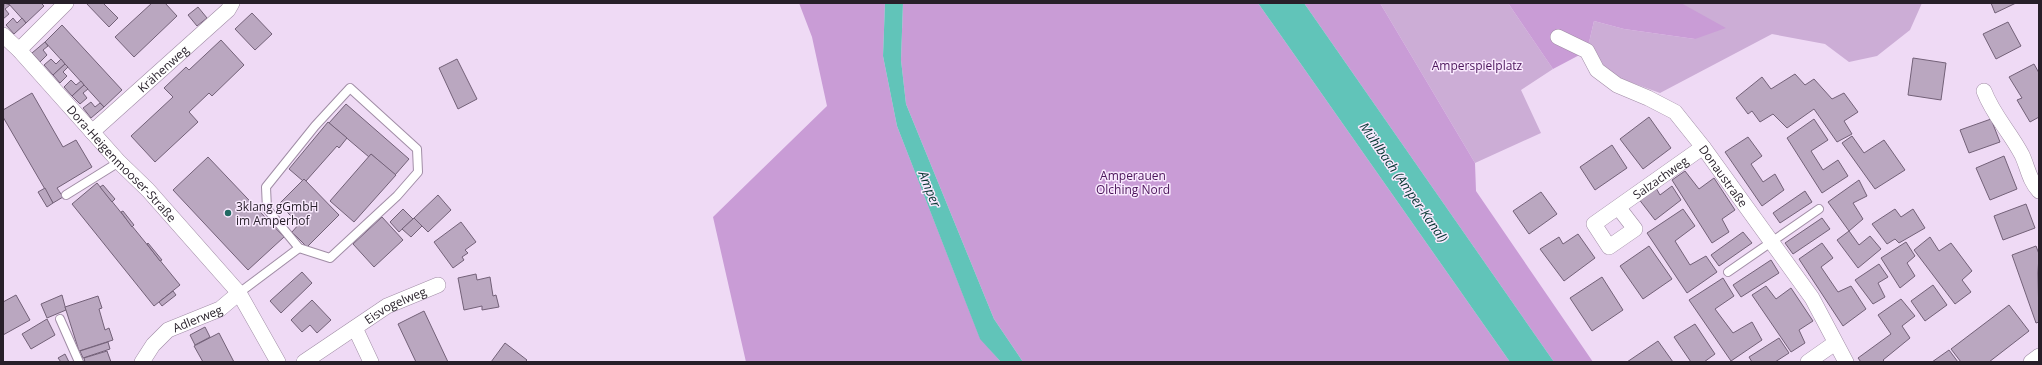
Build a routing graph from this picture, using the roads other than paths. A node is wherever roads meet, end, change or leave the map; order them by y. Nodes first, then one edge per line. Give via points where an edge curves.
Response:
1 (66, 3) edge
2 (232, 3) edge
3 (3, 35) edge
4 (1558, 37) dead end
5 (19, 50) junction
6 (1984, 91) dead end
7 (92, 132) junction
8 (1703, 147) junction
9 (119, 162) junction
10 (2039, 191) edge
11 (66, 195) dead end
12 (1618, 207) dead end
13 (1819, 209) dead end
14 (1772, 242) junction
15 (299, 248) junction
16 (1728, 272) dead end
17 (438, 285) dead end
18 (238, 293) junction
19 (60, 319) dead end
20 (355, 328) junction
21 (1835, 343) junction
22 (2039, 356) edge
23 (79, 362) edge
24 (142, 362) edge
25 (278, 362) edge
26 (304, 362) edge
27 (371, 362) edge
28 (1808, 362) edge
29 (1846, 362) edge
30 (2031, 362) edge

1 - 5 street
2 - 7 street, Krähenweg via 228,10
3 - 5 street, Dora-Heigenmooser-Straße
4 - 8 street, Donaustraße via 1587,51 1597,70 1617,85 1675,112
5 - 7 street, Dora-Heigenmooser-Straße
6 - 10 street via 1994,113 2022,156 2032,183
7 - 9 street, Dora-Heigenmooser-Straße
8 - 12 street, Salzachweg
8 - 14 street, Donaustraße
9 - 11 lane
9 - 18 street, Dora-Heigenmooser-Straße via 148,190
13 - 14 lane
14 - 16 lane
14 - 21 street, Donaustraße via 1812,298
15 - 15 lane via 330,258 397,196 418,172 417,149 350,88 315,126 266,187 268,209
15 - 18 lane
17 - 20 street, Eisvogelweg via 387,306
18 - 24 street, Adlerweg via 220,309 168,330 153,345
18 - 25 street, Dora-Heigenmooser-Straße
19 - 23 lane
20 - 26 street, Eisvogelweg
20 - 27 street, Eisvogelweg
21 - 28 street
21 - 29 street, Donaustraße
22 - 30 street

